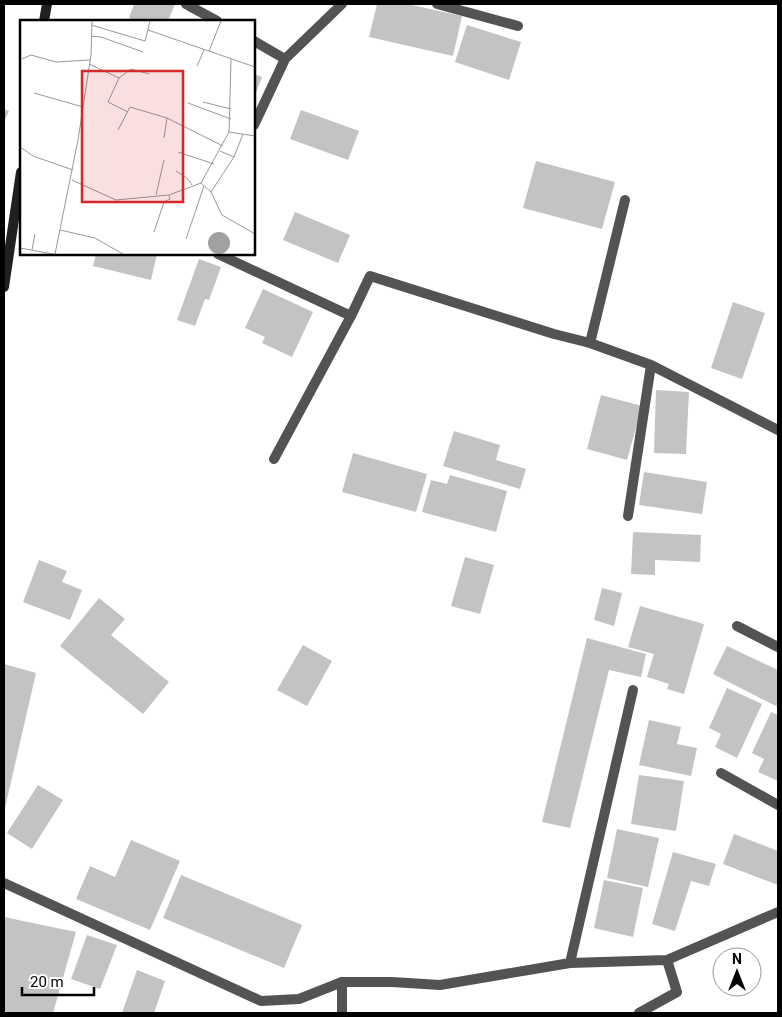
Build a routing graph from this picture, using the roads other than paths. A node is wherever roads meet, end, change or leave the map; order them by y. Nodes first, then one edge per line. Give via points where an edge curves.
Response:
1 (47, 4) edge
2 (186, 4) edge
3 (342, 4) edge
4 (437, 4) edge
5 (44, 20) edge
6 (216, 20) edge
7 (518, 26) dead end
8 (255, 42) edge
9 (286, 59) junction
10 (255, 123) edge
11 (20, 178) edge
12 (625, 200) dead end
13 (220, 255) edge
14 (4, 282) edge
15 (4, 287) edge
16 (351, 316) junction
17 (590, 343) junction
18 (651, 366) junction
19 (778, 430) edge
20 (274, 459) dead end
21 (628, 516) dead end
22 (737, 626) dead end
23 (778, 647) edge
24 (633, 690) dead end
25 (721, 773) dead end
26 (778, 805) edge
27 (4, 883) edge
28 (778, 912) edge
29 (667, 960) junction
30 (570, 963) junction
31 (342, 982) junction
32 (342, 1013) edge
33 (639, 1013) edge

1 - 5 main road
2 - 6 street
3 - 9 street
4 - 7 street
8 - 9 street
9 - 10 street
11 - 14 main road
12 - 17 street
13 - 16 street
14 - 15 main road
16 - 17 street via 370,276
16 - 20 street
17 - 18 street
18 - 19 street
18 - 21 street
22 - 23 street
24 - 30 street
25 - 26 street
27 - 31 street via 261,1001 300,999
28 - 29 street
29 - 30 street
29 - 33 street via 677,992
30 - 31 street via 440,985
31 - 32 street

